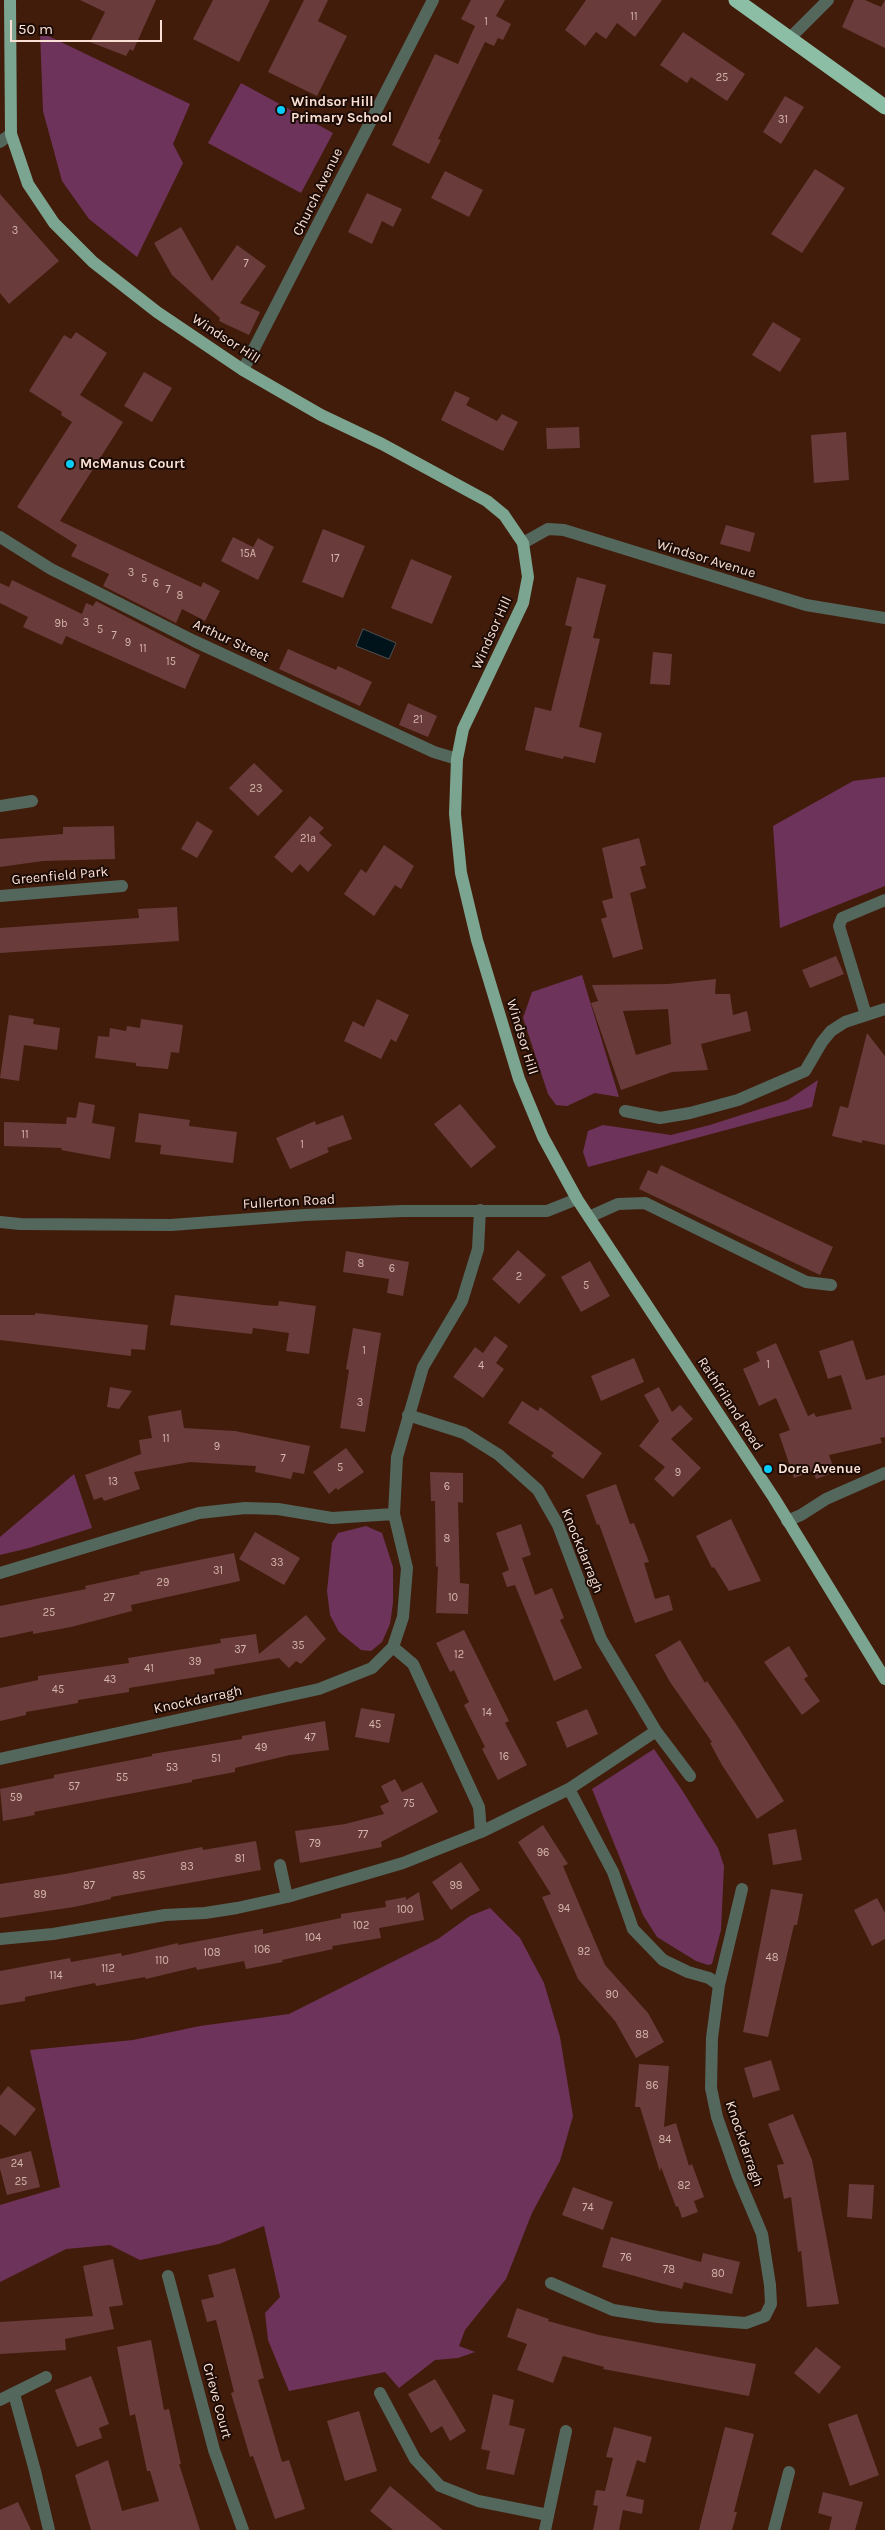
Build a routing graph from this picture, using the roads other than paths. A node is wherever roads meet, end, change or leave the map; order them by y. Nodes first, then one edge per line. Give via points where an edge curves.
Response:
1 (10, 0) edge
2 (433, 0) edge
3 (736, 0) edge
4 (828, 0) edge
5 (790, 38) junction
6 (885, 107) edge
7 (11, 134) junction
8 (0, 142) edge
9 (243, 370) junction
10 (0, 537) edge
11 (523, 543) junction
12 (885, 618) edge
13 (457, 759) junction
14 (32, 801) dead end
15 (0, 806) edge
16 (122, 886) dead end
17 (0, 896) edge
18 (885, 900) edge
19 (885, 1009) edge
20 (866, 1015) junction
21 (625, 1111) dead end
22 (577, 1199) junction
23 (480, 1210) junction
24 (589, 1217) junction
25 (0, 1222) edge
26 (831, 1285) dead end
27 (408, 1415) junction
28 (885, 1473) edge
29 (394, 1514) junction
30 (787, 1521) junction
31 (0, 1573) edge
32 (393, 1647) junction
33 (885, 1680) edge
34 (656, 1731) junction
35 (0, 1759) edge
36 (690, 1776) dead end
37 (568, 1789) junction
38 (481, 1832) junction
39 (280, 1865) dead end
40 (742, 1889) dead end
41 (287, 1897) junction
42 (0, 1939) edge
43 (718, 1985) junction
44 (168, 2276) dead end
45 (551, 2283) dead end
46 (46, 2377) dead end
47 (380, 2393) dead end
48 (14, 2394) junction
49 (0, 2400) edge
50 (566, 2431) dead end
51 (789, 2472) dead end
52 (548, 2515) junction
53 (49, 2530) edge
54 (243, 2530) edge
55 (545, 2530) edge
56 (774, 2530) edge

1 - 7 main road, Windsor Hill
2 - 9 street, Church Avenue
3 - 5 highway
4 - 5 street
5 - 6 highway
7 - 8 street
7 - 9 main road, Windsor Hill via 28,184 61,230 93,262 157,312
9 - 11 main road, Windsor Hill via 321,415 487,501 504,515
10 - 13 street, Arthur Street via 51,569 194,641 434,752
11 - 12 street, Windsor Avenue via 548,529 564,530 806,605
11 - 13 main road, Windsor Hill via 528,577 523,603 463,729
13 - 22 main road, Windsor Hill via 455,814 458,852 477,940 519,1079 543,1137
14 - 15 street
16 - 17 street, Greenfield Park
18 - 20 street via 842,918 839,926
19 - 20 street
20 - 21 street via 831,1031 805,1071 738,1100 690,1114 660,1118
22 - 23 street, Fullerton Road via 546,1211
22 - 24 main road, Rathfriland Road
23 - 25 street, Fullerton Road via 306,1215 171,1225
23 - 27 street, Knockdarragh via 478,1249 462,1301 423,1367
24 - 26 street via 618,1204 645,1203 806,1282
24 - 30 main road, Rathfriland Road
27 - 29 street, Knockdarragh via 397,1457
27 - 34 street, Knockdarragh via 464,1433 500,1455 538,1490 558,1525 601,1639
28 - 30 street via 826,1499
29 - 31 street via 332,1518 278,1508 199,1513
29 - 32 street, Knockdarragh via 407,1568 403,1617
30 - 33 main road, Rathfriland Road
32 - 35 street, Knockdarragh via 372,1668 319,1689
32 - 38 street via 413,1664 479,1807
34 - 36 street, Knockdarragh
34 - 37 street
37 - 38 street
37 - 43 street via 613,1872 633,1929 663,1960 709,1978
38 - 41 street via 404,1864
39 - 41 street
40 - 43 street, Knockdarragh
41 - 42 street via 205,1913 165,1915 53,1934
43 - 45 street, Knockdarragh via 711,2088 720,2126 762,2234 771,2304 765,2316 746,2323 658,2318 613,2310
44 - 54 street, Crieve Court via 214,2450
46 - 48 street
47 - 52 street via 415,2459 440,2486 478,2501
48 - 49 street
48 - 53 street
50 - 52 street
51 - 56 street
52 - 55 street

